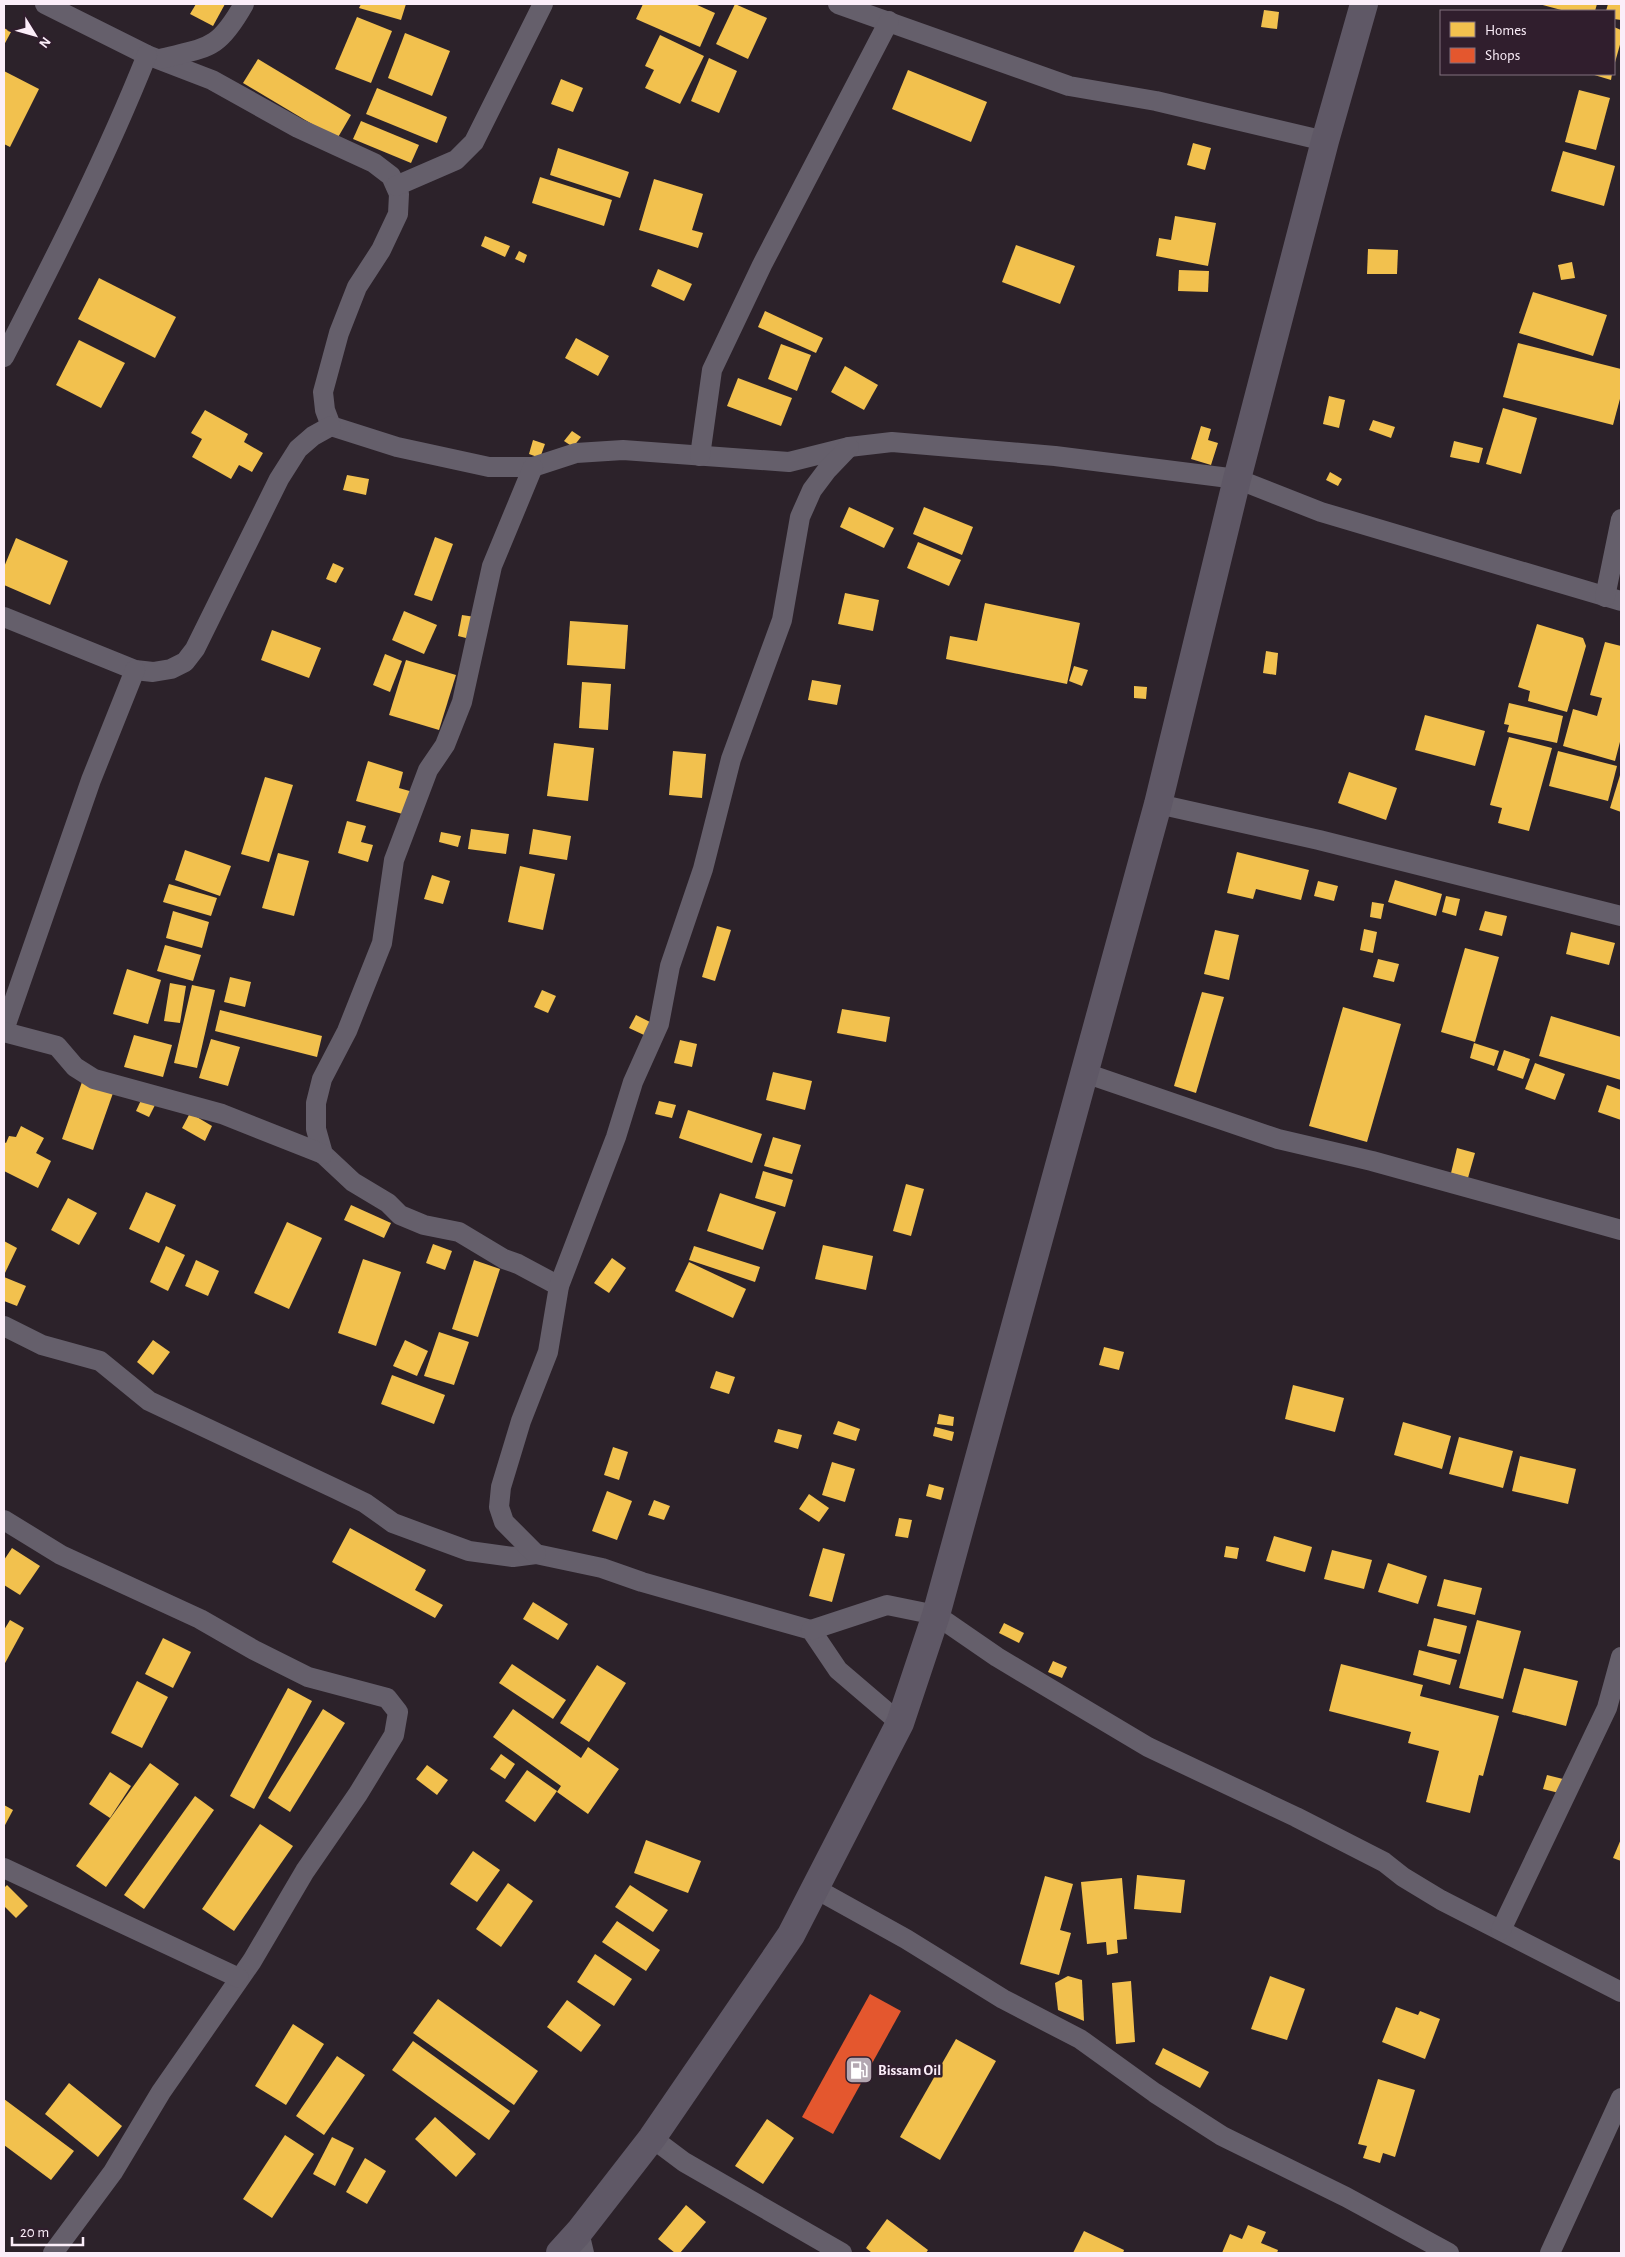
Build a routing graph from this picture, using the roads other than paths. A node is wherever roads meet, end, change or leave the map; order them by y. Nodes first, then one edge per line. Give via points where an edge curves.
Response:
1 (45, 4) edge
2 (244, 4) edge
3 (543, 4) edge
4 (838, 4) edge
5 (1364, 4) edge
6 (889, 21) junction
7 (201, 49) junction
8 (154, 57) junction
9 (212, 80) junction
10 (1325, 141) junction
11 (396, 186) junction
12 (4, 357) edge
13 (331, 426) junction
14 (849, 446) junction
15 (700, 456) junction
16 (533, 468) junction
17 (1237, 479) junction
18 (1621, 519) edge
19 (1613, 599) edge
20 (4, 617) edge
21 (135, 670) junction
22 (1158, 804) junction
23 (1621, 916) edge
24 (4, 1031) edge
25 (1084, 1073) junction
26 (323, 1154) junction
27 (1621, 1230) edge
28 (559, 1286) junction
29 (4, 1326) edge
30 (4, 1520) edge
31 (536, 1554) junction
32 (936, 1615) junction
33 (811, 1630) junction
34 (1621, 1657) edge
35 (900, 1723) junction
36 (4, 1868) edge
37 (816, 1889) junction
38 (1500, 1930) junction
39 (240, 1978) junction
40 (1621, 1992) edge
41 (1621, 2098) edge
42 (652, 2138) junction
43 (582, 2242) edge
44 (1429, 2248) edge
45 (53, 2253) edge
46 (560, 2253) edge
47 (842, 2253) edge
48 (1449, 2253) edge
49 (1550, 2253) edge

1 - 8 street
2 - 7 street via 226,33 213,45
3 - 11 street via 474,142 456,160
4 - 6 street
5 - 10 main road
6 - 10 street via 1069,86 1156,101
6 - 15 street via 762,265 712,370
7 - 8 street
7 - 9 street via 197,56
8 - 9 street
8 - 12 street
9 - 11 street via 298,128 374,163 391,176
10 - 17 main road
11 - 13 street via 398,214 381,250 357,287 329,364 322,392
13 - 16 street via 388,445 458,462 489,467
13 - 21 street via 298,449 279,479 196,649 184,662 171,669
14 - 15 street via 789,462
14 - 17 street via 892,442 952,446
14 - 28 street via 812,490 800,517 782,620 731,759 703,869 670,966 659,1024 634,1082
15 - 16 street via 623,450 576,453
16 - 26 street via 492,566 462,702 444,745 428,770 394,860 382,943 347,1031 322,1079 316,1103 316,1129
17 - 19 street via 1321,512
17 - 22 main road
18 - 19 street
20 - 21 street
21 - 24 street via 91,780
22 - 23 street via 1319,840
22 - 25 main road
24 - 26 street via 57,1046 75,1067 94,1079 222,1114
25 - 27 street via 1278,1139 1372,1161
25 - 32 main road
26 - 28 street via 353,1182 388,1203 400,1215 424,1225 459,1232
28 - 31 street via 548,1352 521,1421 501,1487 499,1507 504,1522
29 - 31 street via 42,1345 100,1361 149,1401 344,1492 393,1523 469,1551 513,1556
30 - 39 street via 61,1555 200,1619 308,1676 387,1698 398,1712 394,1735 305,1870
31 - 33 street via 602,1568
32 - 33 street via 887,1605
32 - 35 main road
32 - 38 street via 997,1657 1148,1747 1384,1862 1403,1878
33 - 35 street via 838,1670
34 - 38 street via 1607,1708
35 - 37 main road
36 - 39 street
37 - 42 main road via 791,1935
37 - 44 street via 906,1939 1003,1999 1080,2039 1154,2093 1222,2136 1346,2197
38 - 40 street
39 - 45 street via 161,2092 113,2172
41 - 49 street
42 - 43 main road
42 - 47 street via 684,2162
43 - 46 main road
44 - 48 street

